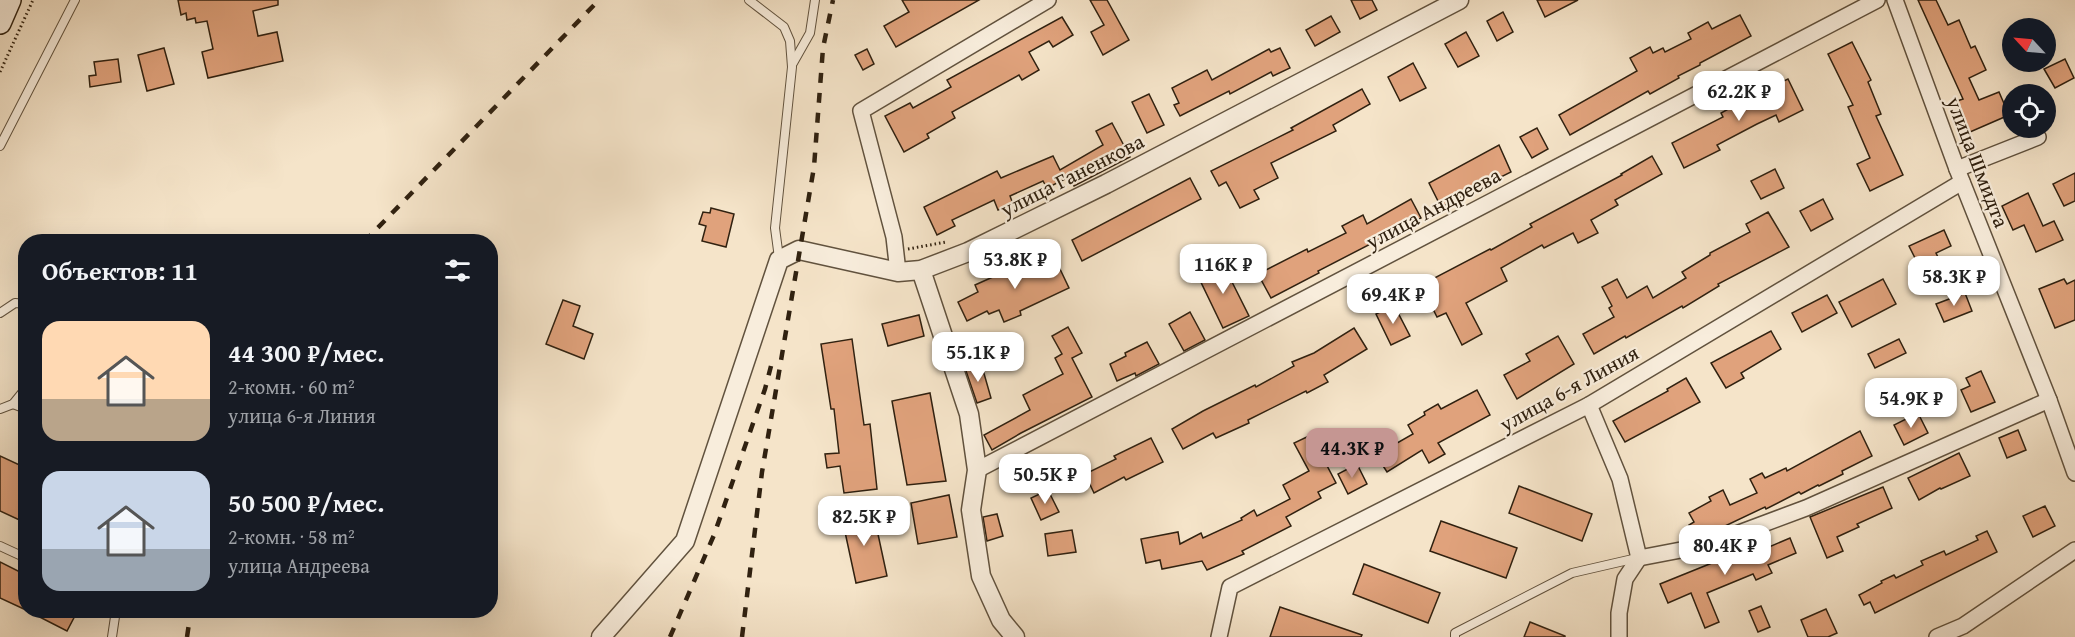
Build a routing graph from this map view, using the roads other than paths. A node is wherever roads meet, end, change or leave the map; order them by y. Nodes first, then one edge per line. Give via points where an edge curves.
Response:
1 (10, 0) edge
2 (75, 0) edge
3 (749, 0) edge
4 (815, 0) edge
5 (1048, 0) edge
6 (1459, 0) edge
7 (1877, 0) edge
8 (1895, 0) edge
9 (0, 22) edge
10 (792, 67) junction
11 (2036, 138) edge
12 (0, 146) edge
13 (1960, 176) junction
14 (779, 260) junction
15 (921, 270) junction
16 (898, 272) junction
17 (18, 303) edge
18 (0, 313) edge
19 (18, 397) edge
20 (2049, 400) junction
21 (13, 404) junction
22 (1588, 405) junction
23 (18, 406) edge
24 (0, 409) edge
25 (977, 470) junction
26 (2075, 473) edge
27 (0, 546) edge
28 (2075, 550) edge
29 (18, 554) edge
30 (1639, 558) junction
31 (115, 618) edge
32 (1963, 626) junction
33 (1452, 636) edge
34 (112, 637) edge
35 (601, 637) edge
36 (1015, 637) edge
37 (1219, 637) edge
38 (1619, 637) edge
39 (1937, 637) edge
40 (1952, 637) edge

1 - 9 main road
2 - 12 lane
3 - 10 lane via 784,27 790,41
4 - 10 lane via 810,33
5 - 16 street via 861,111 894,237
6 - 15 street, улица Ганенкова via 1106,184 968,252
7 - 25 street, улица Андреева
8 - 13 street, улица Шмидта
10 - 14 lane via 775,228
11 - 13 street, улица 6-я Линия
13 - 20 street, улица Шмидта
13 - 22 street, улица 6-я Линия
14 - 16 street, улица Ганенкова via 799,250
14 - 35 street via 685,541
15 - 16 street, улица Ганенкова
15 - 25 street via 969,414
17 - 18 lane
19 - 21 lane
20 - 26 street, улица Шмидта
20 - 30 street via 1806,508 1707,545
21 - 23 lane
21 - 24 lane
22 - 30 street via 1620,479
22 - 37 street, улица 6-я Линия via 1230,587
25 - 36 street via 971,510 981,576 1001,620
27 - 29 lane
28 - 32 street
30 - 33 lane via 1572,573
30 - 38 street via 1625,579
31 - 34 lane
32 - 39 street
32 - 40 street

